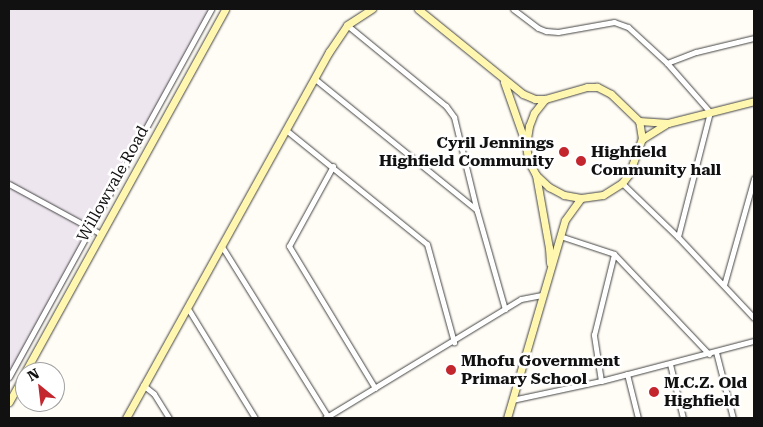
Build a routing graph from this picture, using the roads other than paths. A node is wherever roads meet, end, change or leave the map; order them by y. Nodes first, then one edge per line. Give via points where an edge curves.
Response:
1 (211, 9) edge
2 (225, 9) edge
3 (372, 9) edge
4 (418, 9) edge
5 (513, 9) edge
6 (347, 25) junction
7 (754, 38) edge
8 (667, 63) junction
9 (502, 78) junction
10 (315, 79) junction
11 (545, 99) junction
12 (754, 101) edge
13 (710, 112) junction
14 (639, 121) junction
15 (668, 122) junction
16 (286, 130) junction
17 (642, 139) junction
18 (526, 145) junction
19 (333, 166) junction
20 (536, 175) junction
21 (754, 178) edge
22 (622, 183) junction
23 (9, 184) edge
24 (581, 198) junction
25 (751, 198) edge
26 (477, 210) junction
27 (90, 229) junction
28 (101, 234) junction
29 (560, 236) junction
30 (678, 237) junction
31 (221, 245) junction
32 (614, 254) junction
33 (550, 269) junction
34 (724, 285) junction
35 (542, 295) junction
36 (187, 308) junction
37 (505, 308) junction
38 (754, 318) edge
39 (754, 341) edge
40 (454, 342) junction
41 (716, 352) junction
42 (709, 354) junction
43 (31, 362) edge
44 (670, 364) junction
45 (627, 374) junction
46 (9, 377) edge
47 (601, 381) junction
48 (143, 385) junction
49 (375, 388) junction
50 (15, 391) edge
51 (512, 400) junction
52 (9, 402) edge
53 (126, 418) edge
54 (169, 418) edge
55 (255, 418) edge
56 (326, 418) edge
57 (507, 418) edge
58 (638, 418) edge
59 (683, 418) edge
60 (733, 418) edge

1 - 27 street
2 - 28 street, Willowvale Road
3 - 6 street
4 - 9 street
5 - 8 street via 546,31 558,32 614,22 621,24
6 - 10 street
6 - 26 street via 450,111
7 - 8 street via 696,52
8 - 13 street
9 - 11 street via 523,94
9 - 18 street
10 - 16 street
10 - 26 street
11 - 14 street via 597,87 611,94
11 - 18 street via 534,113
12 - 13 street
13 - 15 street
13 - 30 street
14 - 15 street
14 - 17 street
15 - 17 street
16 - 19 street
16 - 31 street
17 - 22 street via 629,174
18 - 20 street via 528,160
19 - 40 street via 428,244
19 - 49 street via 289,246
20 - 24 street via 564,195
20 - 33 street
21 - 25 street
22 - 24 street via 603,195
22 - 30 street
23 - 27 street
24 - 29 street via 571,209
25 - 34 street
26 - 37 street
27 - 28 street
27 - 46 street
28 - 43 street, Willowvale Road
29 - 32 street
29 - 33 street
30 - 34 street
31 - 36 street
31 - 56 street
32 - 42 street
32 - 47 street via 594,335
33 - 35 street
34 - 38 street
35 - 37 street via 521,299
35 - 51 street
36 - 48 street
36 - 55 street
37 - 40 street
39 - 41 street
40 - 49 street
41 - 42 street
41 - 60 street
42 - 44 street
44 - 45 street
44 - 59 street
45 - 47 street
45 - 58 street
47 - 51 street
48 - 53 street
48 - 54 street via 154,394
49 - 56 street
50 - 52 street, Willowvale Road
51 - 57 street

